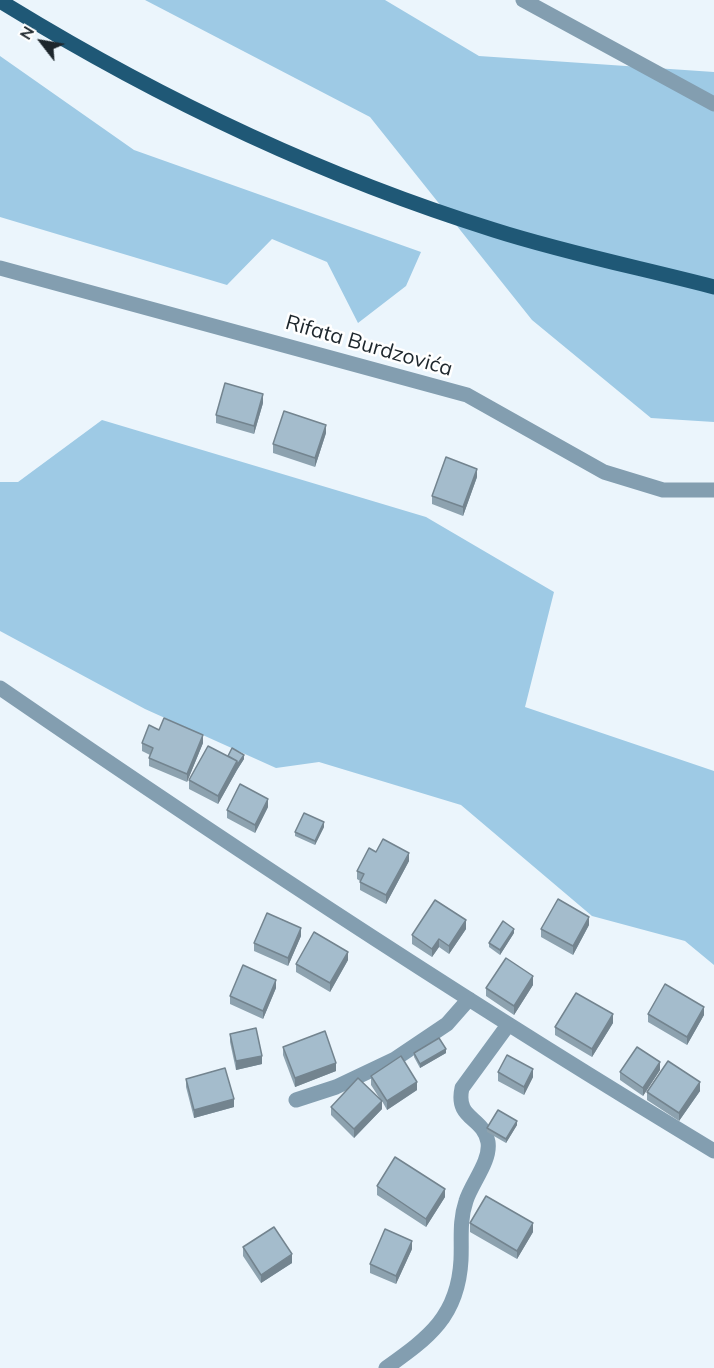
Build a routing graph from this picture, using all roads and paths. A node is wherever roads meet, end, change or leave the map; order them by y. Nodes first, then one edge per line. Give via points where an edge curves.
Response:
1 (523, 0) edge
2 (0, 1) edge
3 (714, 104) edge
4 (0, 268) edge
5 (714, 287) edge
6 (714, 490) edge
7 (0, 688) edge
8 (469, 999) junction
9 (508, 1025) junction
10 (296, 1100) dead end
11 (714, 1151) edge
12 (386, 1368) edge

1 - 3 street
2 - 5 main road via 87,55 322,167 495,231
4 - 6 street, Rifata Burdzovića via 467,395 604,472 663,490
7 - 8 street via 143,787
8 - 9 street
8 - 10 street via 447,1024 394,1059
9 - 11 street
9 - 12 street via 462,1088 464,1112 484,1130 489,1145 459,1224 461,1262 454,1296 446,1316 426,1340

